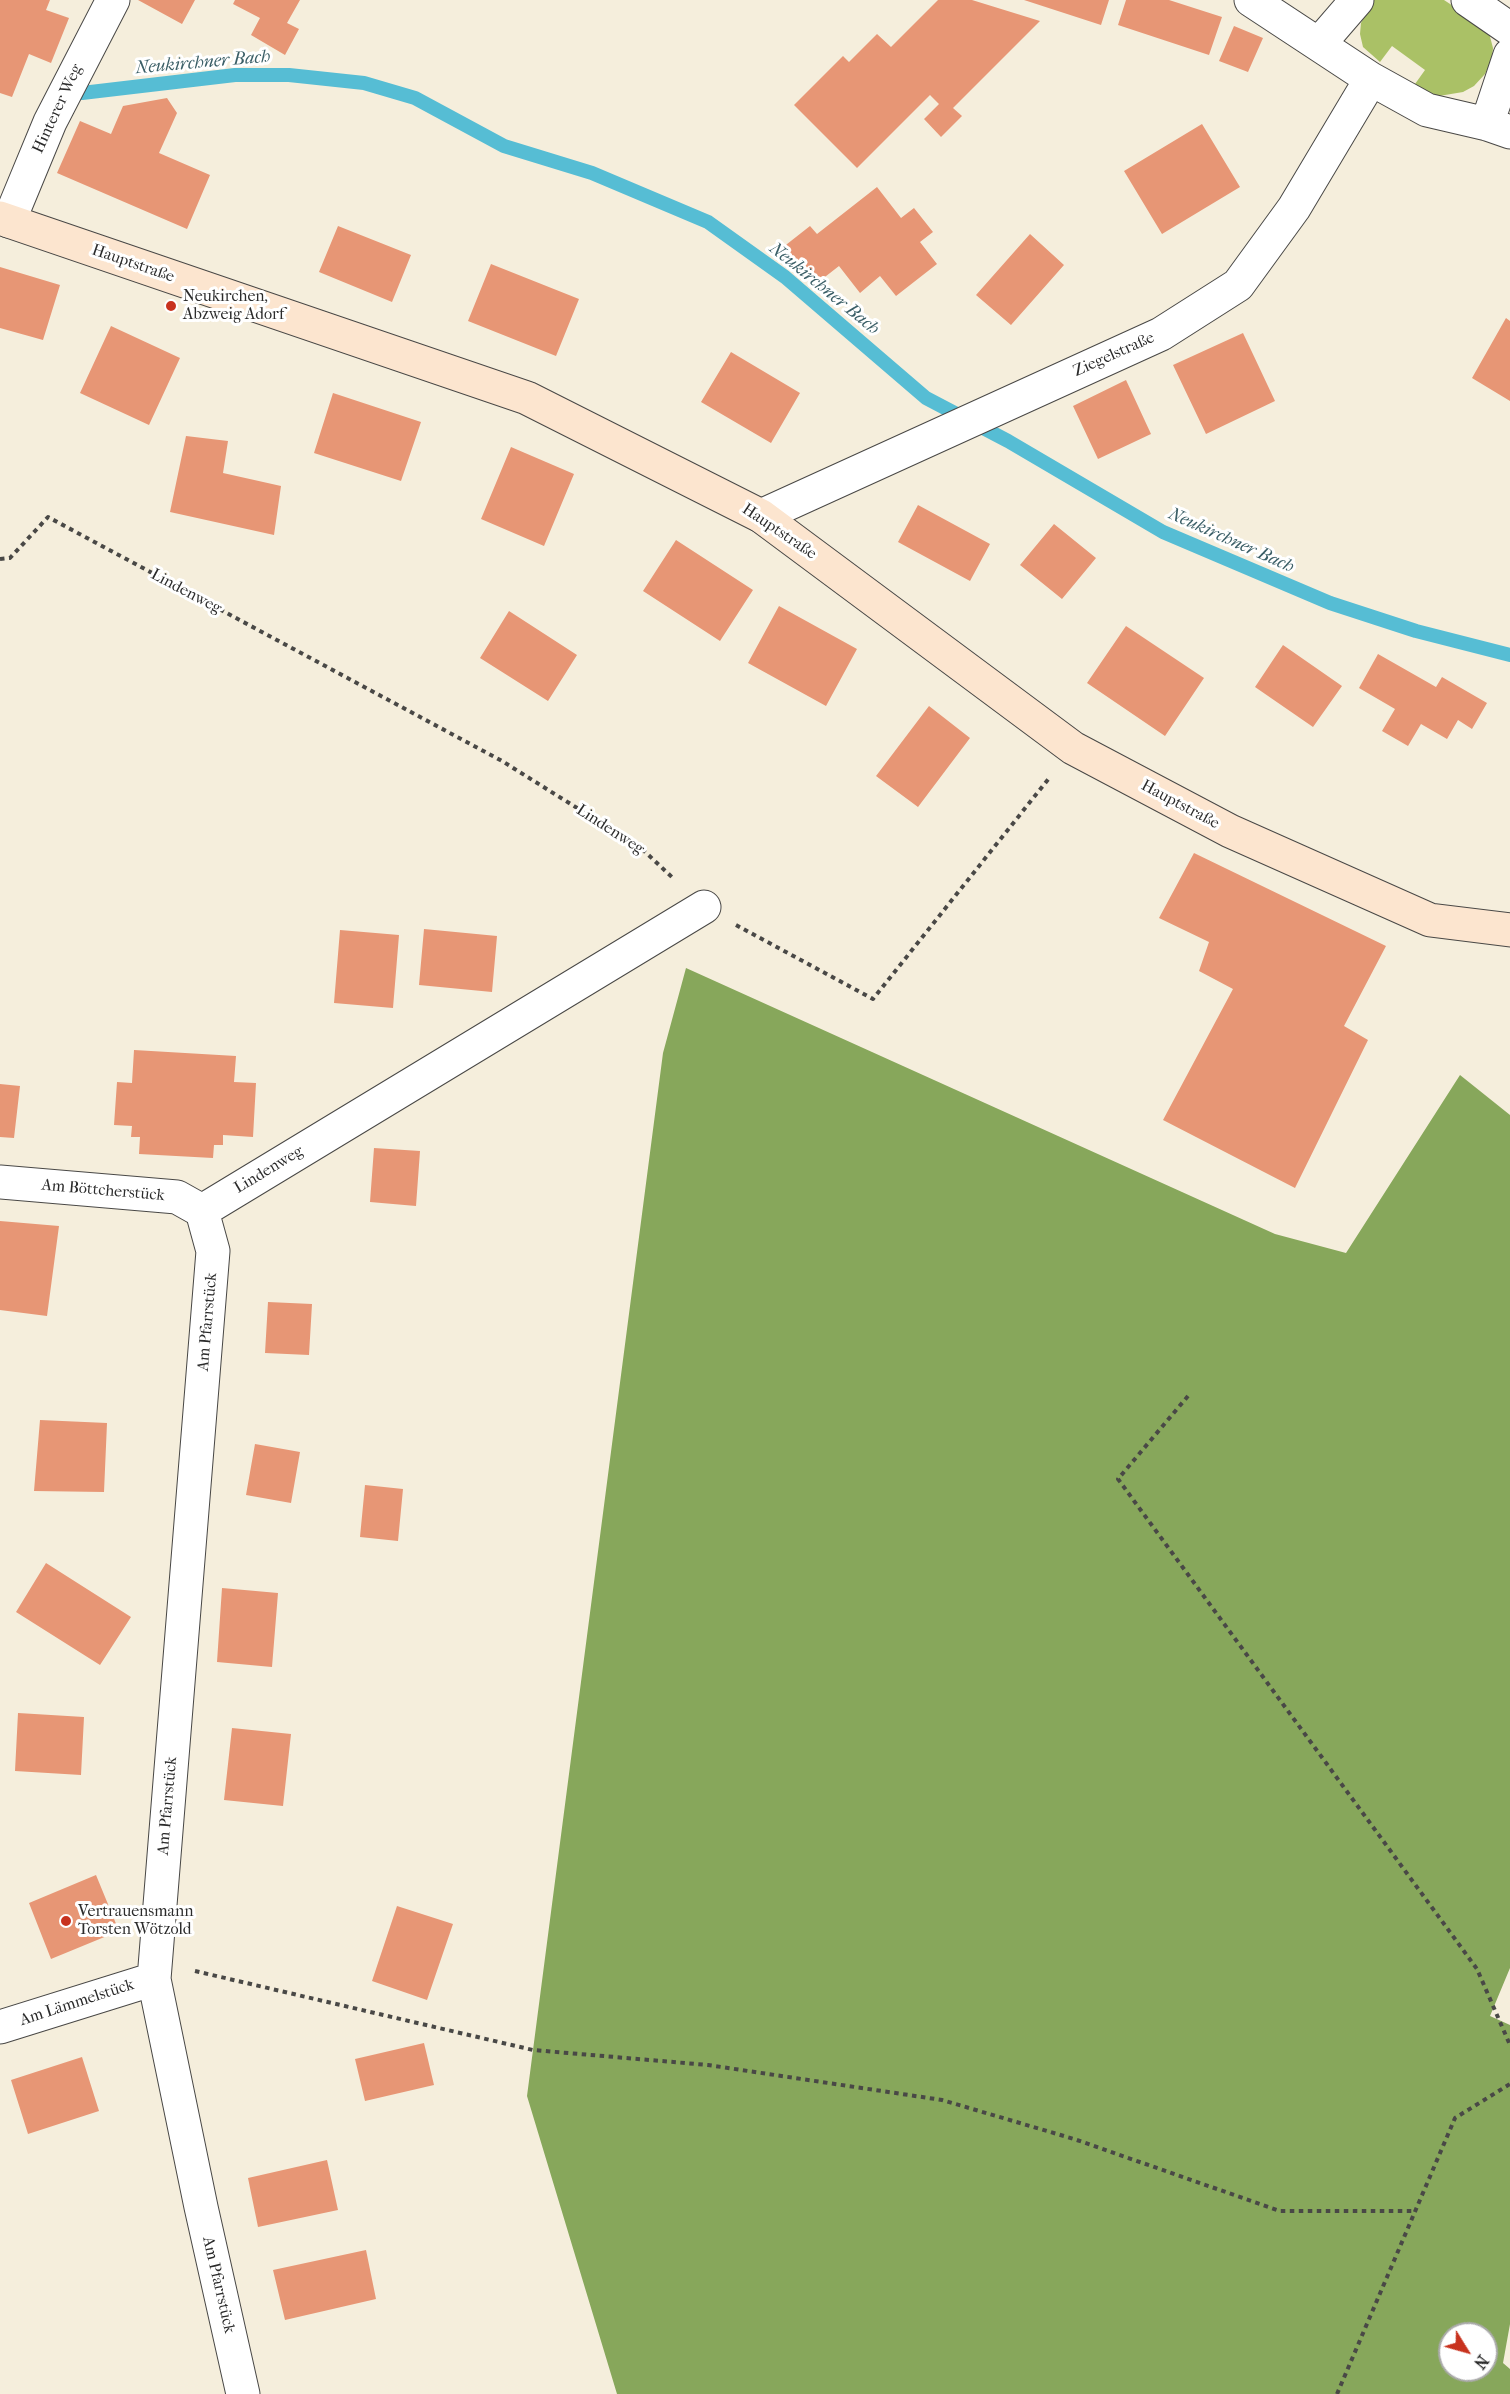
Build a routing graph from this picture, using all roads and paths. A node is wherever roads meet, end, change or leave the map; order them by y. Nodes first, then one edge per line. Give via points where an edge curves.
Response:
1 (113, 0) edge
2 (1251, 0) edge
3 (1357, 0) edge
4 (1468, 0) edge
5 (1510, 29) edge
6 (1319, 44) junction
7 (1510, 55) edge
8 (1371, 79) junction
9 (1498, 128) edge
10 (4, 219) edge
11 (761, 516) junction
12 (0, 559) edge
13 (1073, 748) junction
14 (704, 907) junction
15 (1510, 930) edge
16 (0, 1182) edge
17 (202, 1211) junction
18 (1188, 1396) dead end
19 (154, 1970) junction
20 (0, 2027) edge
21 (1510, 2044) edge
22 (1510, 2084) edge
23 (1415, 2211) junction
24 (243, 2394) edge
25 (1337, 2394) edge

1 - 10 street, Hinterer Weg
2 - 6 street
3 - 6 street
4 - 5 street
6 - 8 street
7 - 9 street
8 - 9 street via 1427,110
8 - 11 street, Ziegelstraße via 1294,208 1238,285 1161,334
10 - 11 main road, Hauptstraße via 527,398
11 - 13 main road, Hauptstraße
12 - 14 path, Lindenweg via 10,558 48,517 502,762 641,848
13 - 14 path via 873,999
13 - 15 main road, Hauptstraße via 1230,831 1430,920
14 - 17 street, Lindenweg
16 - 17 street, Am Böttcherstück via 177,1197
17 - 19 street, Am Pfarrstück via 213,1251
18 - 21 path via 1118,1479 1477,1969
19 - 20 street, Am Lämmelstück
19 - 23 path via 533,2050 708,2065 942,2100 1074,2139 1280,2211
19 - 24 street, Am Pfarrstück
22 - 23 path via 1455,2118
23 - 25 path

